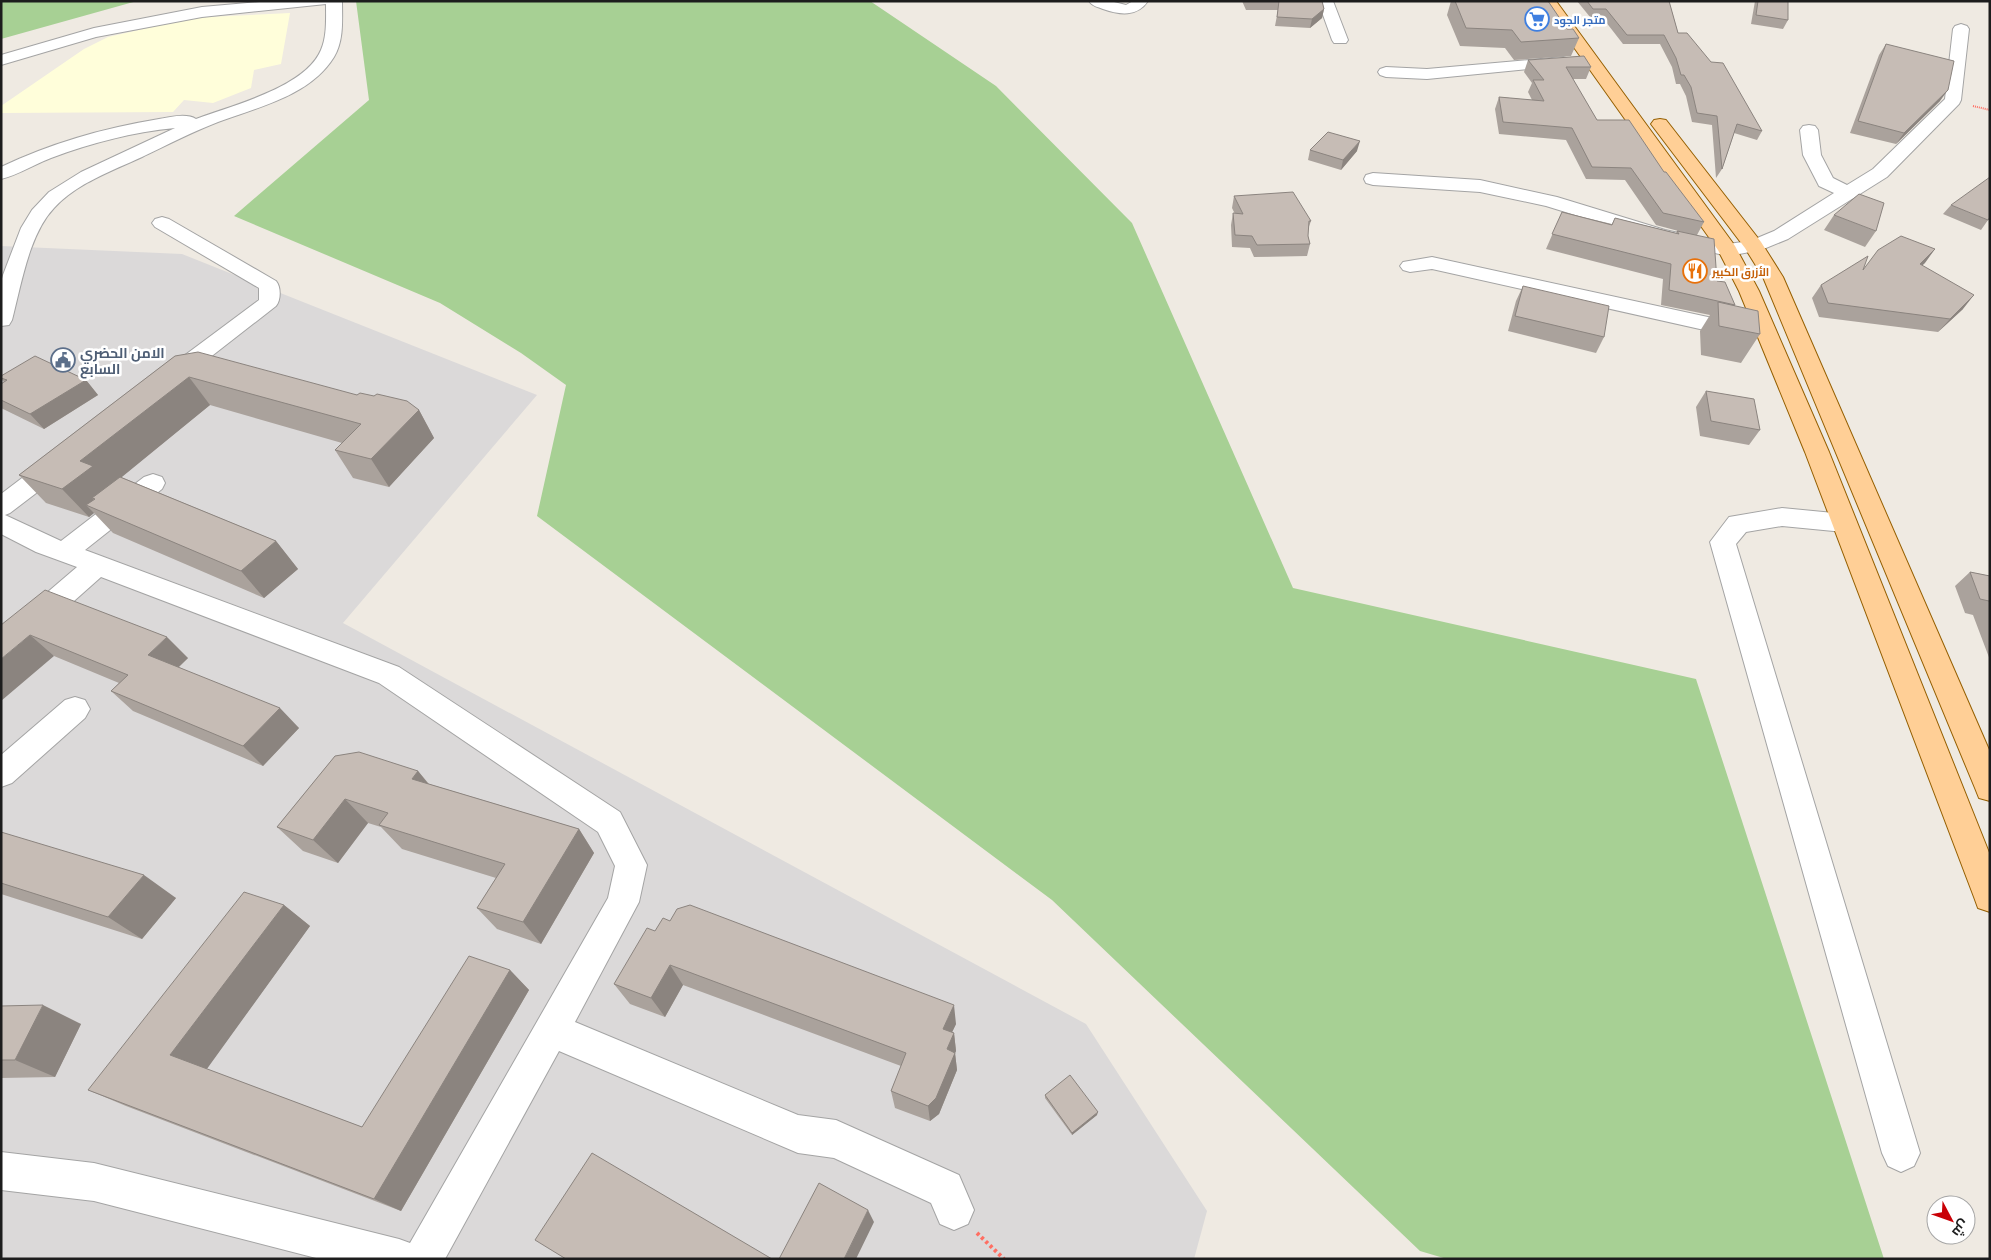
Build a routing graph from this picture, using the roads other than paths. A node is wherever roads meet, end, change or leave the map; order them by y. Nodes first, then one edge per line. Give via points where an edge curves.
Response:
1 (322, 1) edge
2 (334, 1) edge
3 (1096, 1) edge
4 (1141, 1) edge
5 (1325, 1) edge
6 (1548, 1) edge
7 (1567, 1) edge
8 (1961, 30) dead end
9 (1340, 40) dead end
10 (1, 60) edge
11 (1592, 61) junction
12 (1386, 72) dead end
13 (210, 119) junction
14 (1809, 130) dead end
15 (1, 174) edge
16 (1373, 179) dead end
17 (1848, 193) junction
18 (162, 223) dead end
19 (1754, 246) junction
20 (1728, 250) junction
21 (1410, 266) dead end
22 (1, 320) edge
23 (1769, 337) junction
24 (159, 386) edge
25 (80, 446) edge
26 (153, 482) dead end
27 (1, 507) edge
28 (1, 523) edge
29 (1844, 523) junction
30 (64, 552) junction
31 (97, 564) junction
32 (1, 649) edge
33 (75, 709) dead end
34 (1, 774) edge
35 (1990, 788) edge
36 (1990, 896) edge
37 (551, 1030) junction
38 (1900, 1153) dead end
39 (1, 1170) edge
40 (954, 1210) dead end
41 (399, 1259) edge
42 (423, 1259) edge

1 - 10 street via 202,12 94,33
2 - 13 street via 334,38 325,58 306,77 251,106
3 - 4 street via 1129,10
5 - 9 street
6 - 11 main road
7 - 19 main road
8 - 17 street via 1953,100 1880,173
11 - 12 street via 1427,74
11 - 20 main road
13 - 15 street via 160,123 120,131 56,151
13 - 22 street via 75,182 46,205 23,246
14 - 17 street via 1812,155 1826,182
16 - 20 street via 1480,186
17 - 19 street via 1781,235
18 - 24 street via 269,285 269,302
19 - 20 street
19 - 35 main road via 1773,277 1795,325
20 - 23 main road
21 - 23 street via 1432,263
23 - 29 main road
25 - 27 street
26 - 30 street
28 - 30 street
29 - 36 main road
29 - 38 street via 1773,518 1738,524 1723,542
30 - 31 street
31 - 32 street
31 - 37 street via 389,675 609,822 631,865 623,902
33 - 34 street
37 - 40 street via 798,1134 836,1139 945,1189
37 - 42 street
39 - 41 street via 94,1182

